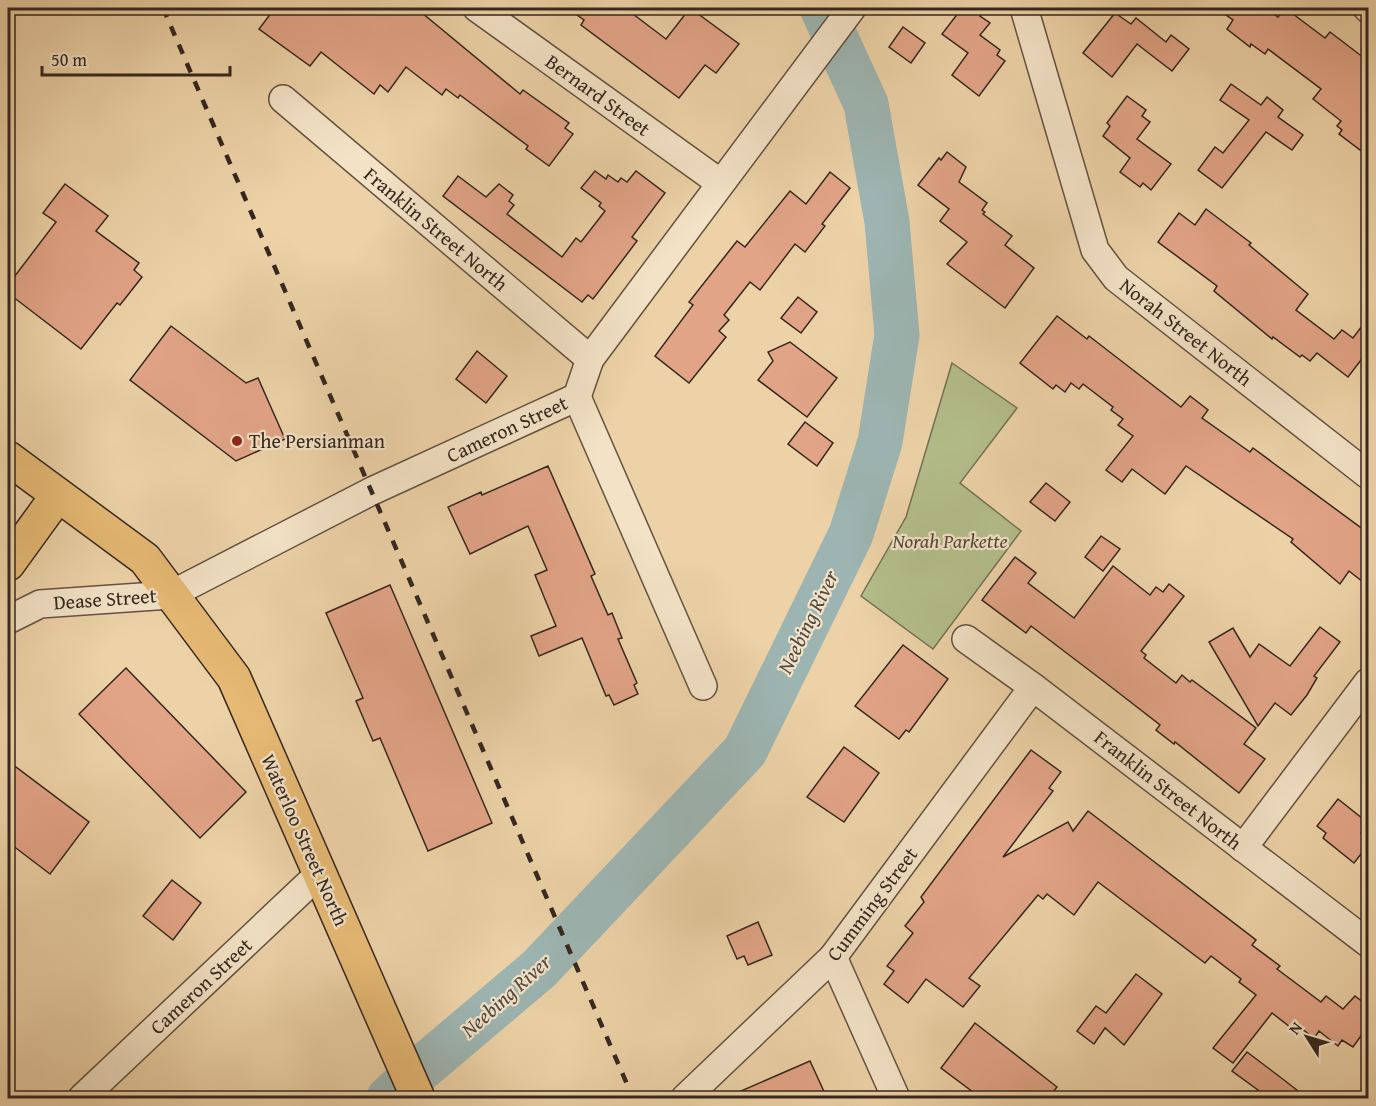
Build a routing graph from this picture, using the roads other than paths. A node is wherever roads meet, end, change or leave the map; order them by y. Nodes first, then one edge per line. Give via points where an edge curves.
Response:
1 (477, 8) edge
2 (1024, 8) edge
3 (850, 9) edge
4 (283, 99) dead end
5 (719, 182) junction
6 (590, 359) junction
7 (577, 397) junction
8 (8, 458) edge
9 (1368, 475) edge
10 (58, 495) junction
11 (8, 564) edge
12 (170, 595) junction
13 (8, 620) edge
14 (966, 639) dead end
15 (1368, 682) edge
16 (703, 686) dead end
17 (1033, 687) junction
18 (1243, 848) junction
19 (319, 874) junction
20 (1368, 943) edge
21 (833, 957) junction
22 (82, 1098) edge
23 (418, 1098) edge
24 (685, 1098) edge
25 (896, 1098) edge

1 - 5 street, Bernard Street
2 - 9 street, Norah Street North via 1095,250 1116,278
3 - 5 street, Cameron Street
4 - 6 street, Franklin Street North
5 - 6 street, Cameron Street
6 - 7 street, Cameron Street
7 - 12 street, Cameron Street via 372,491
7 - 16 street
8 - 10 main road, Waterloo Street North
10 - 11 main road
10 - 12 main road, Waterloo Street North via 145,559
12 - 13 street, Dease Street via 40,604
12 - 19 main road, Waterloo Street North via 234,678
14 - 17 street, Franklin Street North
15 - 18 street
17 - 18 street, Franklin Street North
17 - 21 street, Cumming Street
18 - 20 street, Franklin Street North
19 - 22 street, Cameron Street
19 - 23 main road, Waterloo Street North
21 - 24 street, Cumming Street
21 - 25 street

